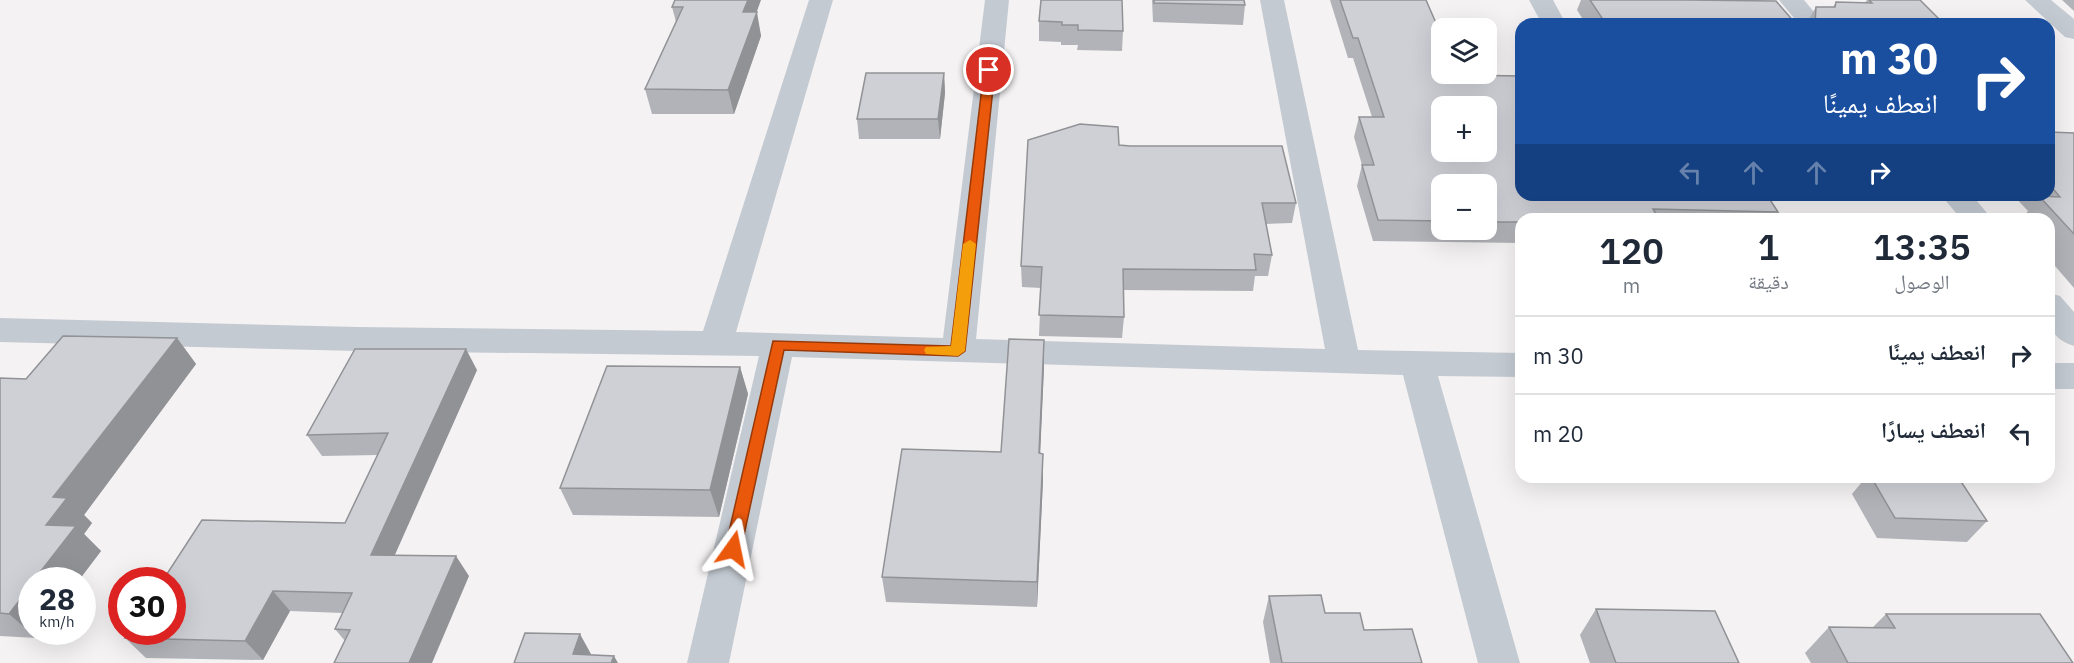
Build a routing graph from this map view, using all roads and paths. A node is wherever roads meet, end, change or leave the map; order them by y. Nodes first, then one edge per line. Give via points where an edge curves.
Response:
1 (821, 0) edge
2 (997, 0) edge
3 (1272, 0) edge
4 (1541, 0) edge
5 (1791, 0) edge
6 (2037, 0) edge
7 (1551, 18) edge
8 (1807, 18) edge
9 (2074, 32) edge
10 (1961, 201) edge
11 (1972, 213) edge
12 (2055, 311) edge
13 (0, 330) edge
14 (2074, 334) edge
15 (716, 343) junction
16 (778, 345) junction
17 (958, 351) junction
18 (1344, 362) junction
19 (1416, 363) junction
20 (1515, 365) edge
21 (2055, 376) edge
22 (2074, 376) edge
23 (708, 663) edge
24 (1499, 663) edge

1 - 15 street
2 - 17 street
3 - 18 street
4 - 7 street
5 - 8 street
6 - 9 street
10 - 11 street
12 - 14 street
13 - 15 street
15 - 16 street
16 - 17 street
16 - 23 street
17 - 18 street
18 - 19 street
19 - 20 street
19 - 24 street
21 - 22 street

